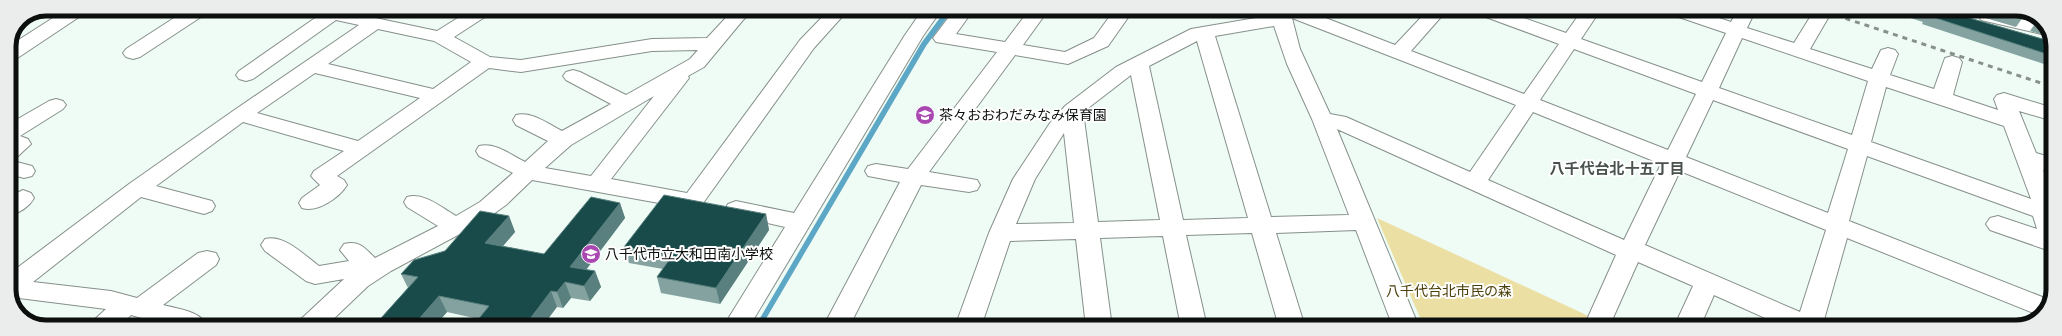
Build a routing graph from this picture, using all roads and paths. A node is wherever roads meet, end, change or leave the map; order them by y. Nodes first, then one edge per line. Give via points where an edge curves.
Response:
1 (68, 16) edge
2 (190, 16) edge
3 (329, 16) edge
4 (352, 16) edge
5 (474, 16) edge
6 (736, 16) edge
7 (833, 16) edge
8 (928, 16) edge
9 (960, 16) edge
10 (1035, 16) edge
11 (1120, 16) edge
12 (1269, 16) edge
13 (1283, 16) edge
14 (1303, 16) edge
15 (1432, 16) edge
16 (1500, 16) edge
17 (1587, 16) edge
18 (1694, 16) edge
19 (1743, 16) edge
20 (1819, 18) dead end
21 (2031, 21) edge
22 (375, 23) junction
23 (1736, 30) junction
24 (1204, 31) junction
25 (440, 37) junction
26 (1570, 42) junction
27 (2046, 43) edge
28 (712, 44) junction
29 (1010, 49) junction
30 (16, 50) edge
31 (1799, 51) junction
32 (133, 53) dead end
33 (1398, 53) junction
34 (1888, 54) dead end
35 (485, 62) junction
36 (1138, 62) junction
37 (1952, 62) dead end
38 (312, 66) junction
39 (686, 70) junction
40 (246, 75) dead end
41 (573, 76) dead end
42 (1879, 78) junction
43 (1706, 91) junction
44 (436, 96) junction
45 (1942, 98) junction
46 (626, 103) junction
47 (1529, 103) junction
48 (56, 105) dead end
49 (1072, 110) junction
50 (2046, 113) edge
51 (240, 115) junction
52 (1322, 119) junction
53 (524, 120) dead end
54 (2011, 122) junction
55 (16, 129) edge
56 (563, 140) junction
57 (1859, 145) junction
58 (359, 148) junction
59 (487, 151) dead end
60 (2026, 157) junction
61 (1674, 161) junction
62 (2046, 164) edge
63 (876, 171) dead end
64 (528, 172) junction
65 (914, 176) junction
66 (1474, 183) junction
67 (596, 184) junction
68 (969, 184) dead end
69 (137, 189) junction
70 (693, 201) junction
71 (310, 202) dead end
72 (415, 202) dead end
73 (204, 206) dead end
74 (2046, 207) edge
75 (2046, 213) edge
76 (800, 222) junction
77 (1364, 222) junction
78 (1998, 224) dead end
79 (1261, 225) junction
80 (1837, 225) junction
81 (457, 227) junction
82 (1174, 228) junction
83 (1086, 230) junction
84 (1001, 233) junction
85 (2046, 241) edge
86 (273, 245) dead end
87 (1631, 251) junction
88 (207, 259) dead end
89 (365, 262) junction
90 (1707, 282) junction
91 (16, 283) edge
92 (16, 289) edge
93 (134, 306) junction
94 (2041, 306) edge
95 (113, 320) edge
96 (182, 320) edge
97 (316, 320) edge
98 (740, 320) edge
99 (840, 320) edge
100 (970, 320) edge
101 (1099, 320) edge
102 (1193, 320) edge
103 (1290, 320) edge
104 (1403, 320) edge
105 (1600, 320) edge
106 (1690, 320) edge
107 (1792, 320) edge
108 (1810, 320) edge

1 - 30 street
2 - 32 street
3 - 40 street
4 - 22 street
5 - 25 street
6 - 28 street
7 - 70 street via 807,44
8 - 76 street
9 - 29 street via 943,38
10 - 29 street
11 - 29 street via 1101,42 1068,58
12 - 24 street
13 - 52 street via 1286,36
14 - 33 street
15 - 33 street
16 - 26 street
17 - 26 street
18 - 23 street
19 - 23 street
20 - 31 street
21 - 27 street via 1975,19
22 - 25 street
22 - 38 street
23 - 31 street
23 - 43 street
24 - 36 street
24 - 79 street
25 - 35 street
26 - 43 street
26 - 47 street
28 - 35 street via 652,45 521,66
28 - 39 street via 697,63
29 - 65 street
31 - 42 street
33 - 47 street
34 - 42 street
35 - 44 street
36 - 49 street via 1104,84
36 - 82 street
37 - 45 street
38 - 44 street
38 - 51 street
39 - 46 street
39 - 67 street
41 - 46 street
42 - 45 street
42 - 57 street
43 - 57 street
43 - 61 street
44 - 58 street
45 - 54 street
46 - 56 street
47 - 61 street
47 - 66 street
48 - 55 street
49 - 83 street
49 - 84 street via 1057,128 1024,179
50 - 54 street via 2004,99
51 - 58 street
51 - 69 street
52 - 66 street via 1339,122
52 - 77 street
53 - 56 street
54 - 60 street
56 - 64 street
57 - 75 street
57 - 80 street
58 - 71 street via 322,176 336,185
59 - 64 street
60 - 62 street
60 - 74 street
61 - 80 street
61 - 87 street
63 - 65 street
64 - 67 street
64 - 81 street via 488,207
65 - 68 street
65 - 99 street
66 - 87 street
67 - 70 street
69 - 73 street
69 - 91 street
70 - 76 street
72 - 81 street
76 - 98 street
77 - 79 street
77 - 104 street
78 - 85 street
79 - 82 street
79 - 103 street
80 - 94 street
80 - 108 street
81 - 89 street
82 - 83 street
82 - 102 street
83 - 84 street
83 - 101 street
84 - 100 street
86 - 89 street via 315,275
87 - 90 street
87 - 105 street
88 - 93 street
89 - 97 street via 344,291
90 - 106 street
90 - 107 street
92 - 93 street via 111,300
93 - 95 street
93 - 96 street

